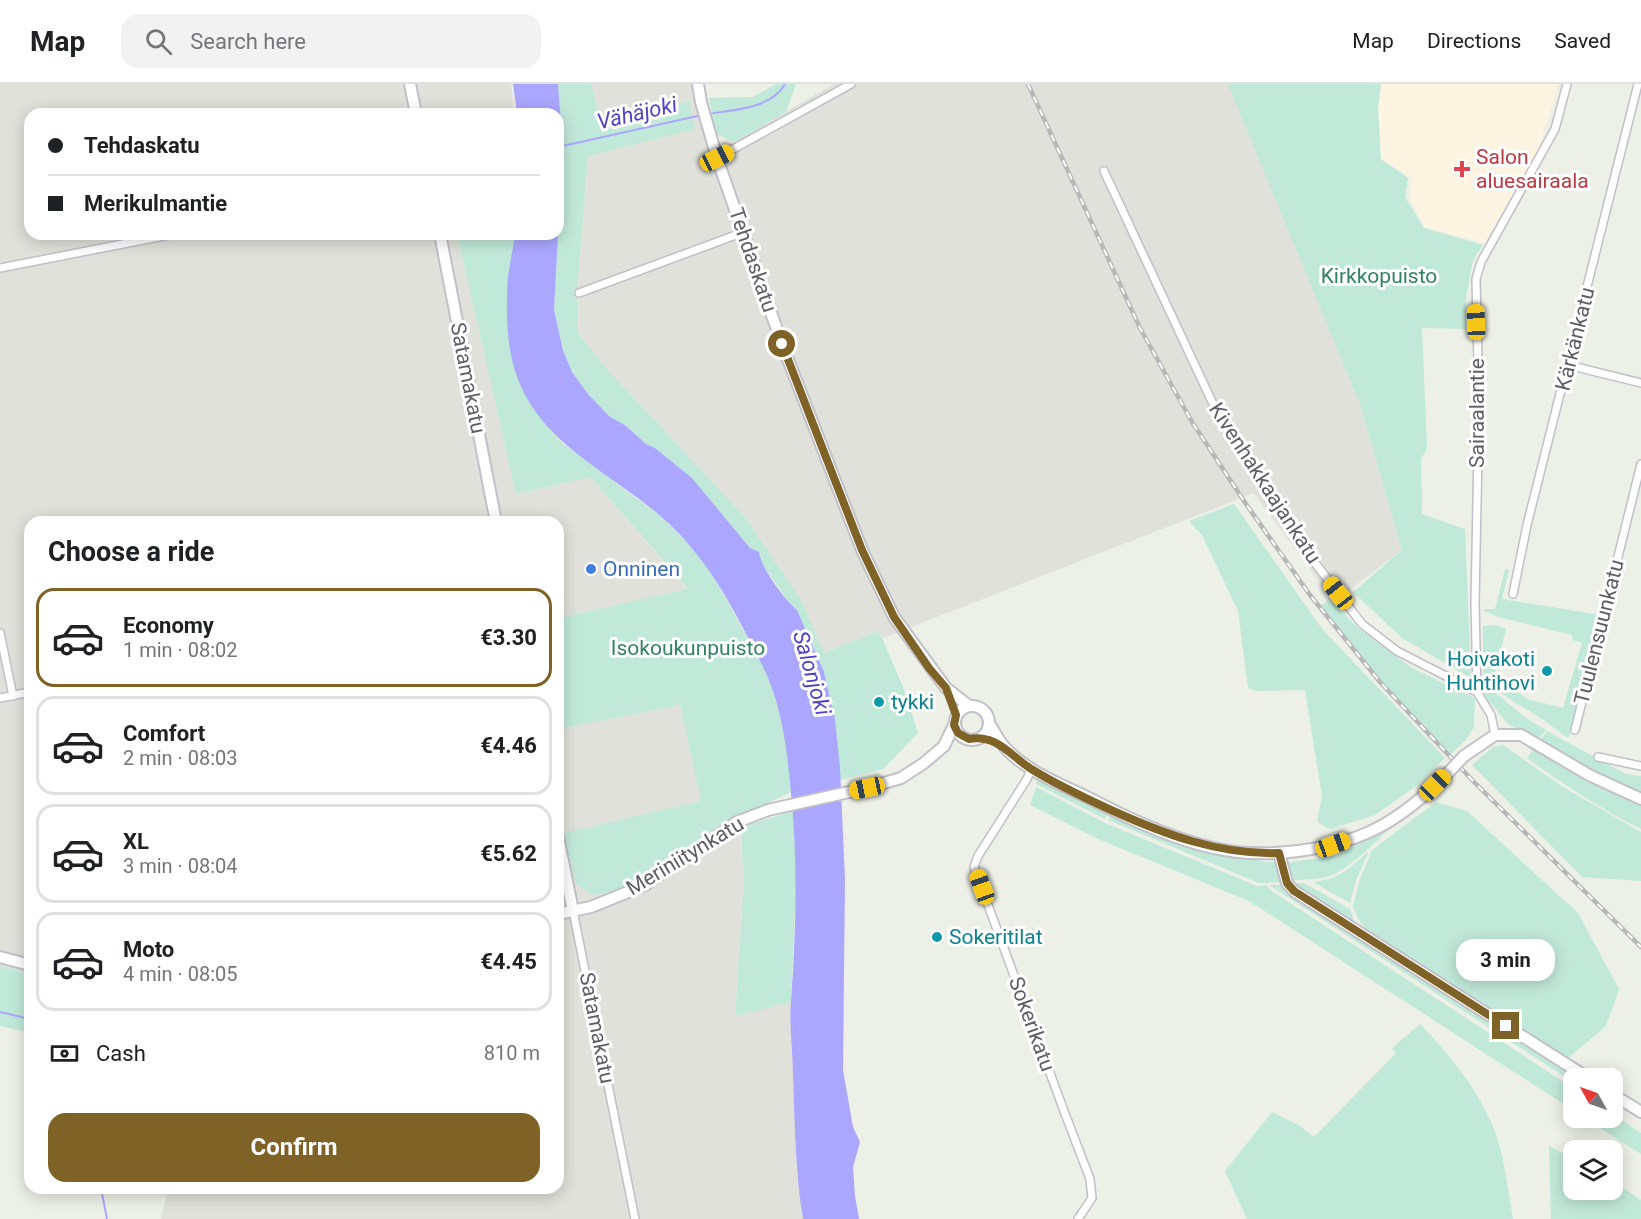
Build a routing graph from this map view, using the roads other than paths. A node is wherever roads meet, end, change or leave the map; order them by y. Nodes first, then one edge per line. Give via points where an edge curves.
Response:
1 (410, 84) edge
2 (698, 84) edge
3 (851, 84) edge
4 (1567, 84) edge
5 (1638, 84) edge
6 (415, 108) edge
7 (717, 158) junction
8 (1104, 171) dead end
9 (744, 232) junction
10 (143, 240) edge
11 (441, 240) edge
12 (0, 268) edge
13 (579, 292) dead end
14 (1568, 365) junction
15 (1641, 383) edge
16 (1641, 464) edge
17 (495, 516) edge
18 (1513, 594) dead end
19 (0, 633) edge
20 (946, 688) junction
21 (1477, 692) junction
22 (24, 693) edge
23 (13, 696) junction
24 (0, 698) edge
25 (969, 706) junction
26 (955, 720) junction
27 (990, 725) junction
28 (1575, 730) dead end
29 (1495, 735) junction
30 (973, 738) junction
31 (944, 746) junction
32 (1003, 746) junction
33 (1598, 757) dead end
34 (1641, 766) edge
35 (1031, 769) junction
36 (1641, 799) edge
37 (1279, 853) junction
38 (564, 867) edge
39 (573, 911) junction
40 (564, 913) edge
41 (0, 957) edge
42 (24, 963) edge
43 (1572, 1068) edge
44 (1623, 1101) edge
45 (1641, 1112) edge
46 (635, 1219) edge
47 (1078, 1219) edge

1 - 6 street
2 - 7 street, Tehdaskatu
3 - 7 street
4 - 21 street, Sairaalantie via 1555,129 1481,262 1476,279
5 - 14 street, Kärkänkatu
7 - 9 street, Tehdaskatu
8 - 21 street, Kivenhakkaajankatu via 1221,421 1302,546 1362,624 1397,651
9 - 13 street
9 - 20 street, Tehdaskatu via 782,344 862,550 894,617
10 - 12 street
11 - 17 street, Satamakatu
14 - 15 street
14 - 18 street, Kärkänkatu
16 - 28 street, Tuulensuunkatu
19 - 23 street
20 - 25 street, Tehdaskatu
20 - 26 street, Tehdaskatu
21 - 29 street via 1491,715
22 - 23 street
23 - 24 street
25 - 26 street via 962,708
25 - 27 street via 985,712
26 - 30 street via 958,733
26 - 31 street, Meriniitynkatu
27 - 30 street via 987,733
27 - 32 street
29 - 36 street via 1521,735 1589,775
29 - 37 street, bridge via 1464,756 1382,826 1333,845
30 - 31 street, Meriniitynkatu
30 - 32 street
31 - 39 street, Meriniitynkatu via 901,778 768,810 737,822 645,885
32 - 35 street
33 - 34 street
35 - 37 street via 1110,809 1176,836 1215,849
35 - 47 street, Sokerikatu via 974,867 1090,1179 1092,1198
37 - 43 street via 1287,883 1294,891
38 - 39 street, Satamakatu
39 - 40 street, Meriniitynkatu
39 - 46 street, Satamakatu
41 - 42 street
44 - 45 street

